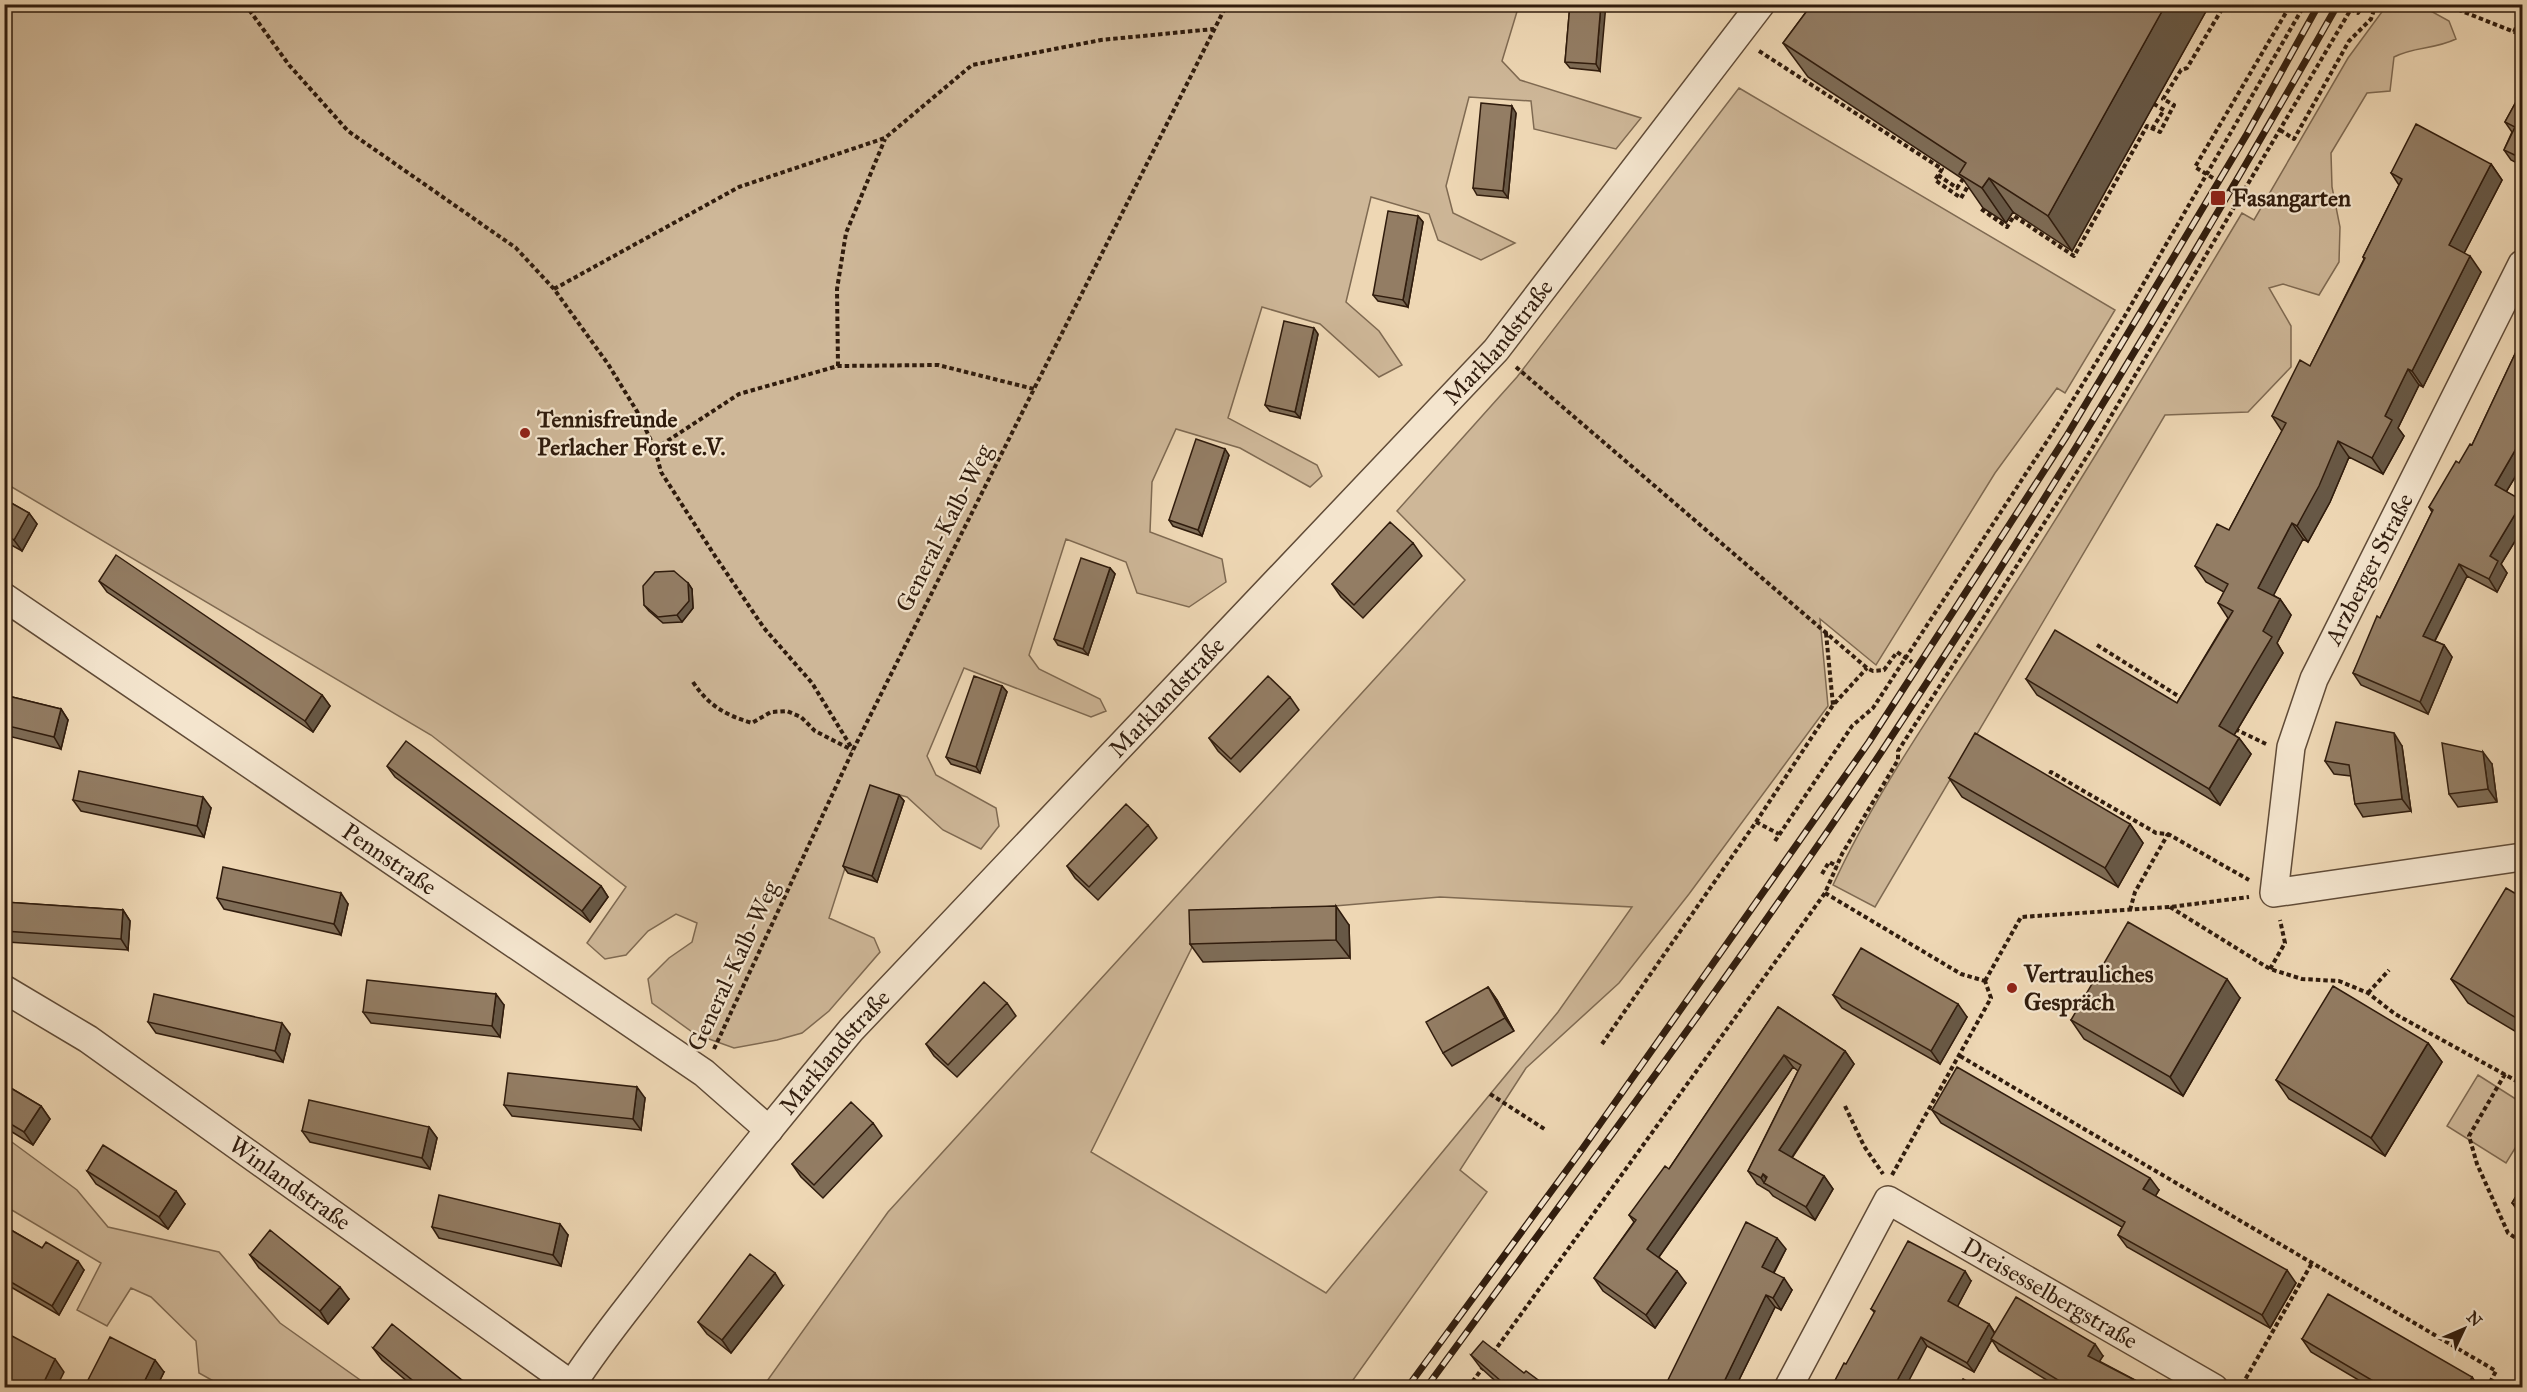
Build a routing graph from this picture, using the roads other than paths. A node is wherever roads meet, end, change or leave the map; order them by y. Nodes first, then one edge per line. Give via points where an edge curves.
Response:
1 (1761, 4) edge
2 (2523, 264) edge
3 (4, 597) edge
4 (2523, 857) edge
5 (4, 989) edge
6 (769, 1130) junction
7 (571, 1386) edge
8 (1788, 1388) edge
9 (2214, 1388) edge

1 - 6 street, Marklandstraße via 1496,350 851,1030
2 - 4 street, Arzberger Straße via 2314,679 2290,756 2274,893
3 - 6 street, Pennstraße via 704,1073
5 - 7 street, Winlandstraße via 88,1040
6 - 7 street, Marklandstraße
8 - 9 street, Dreisesselbergstraße via 1889,1192

